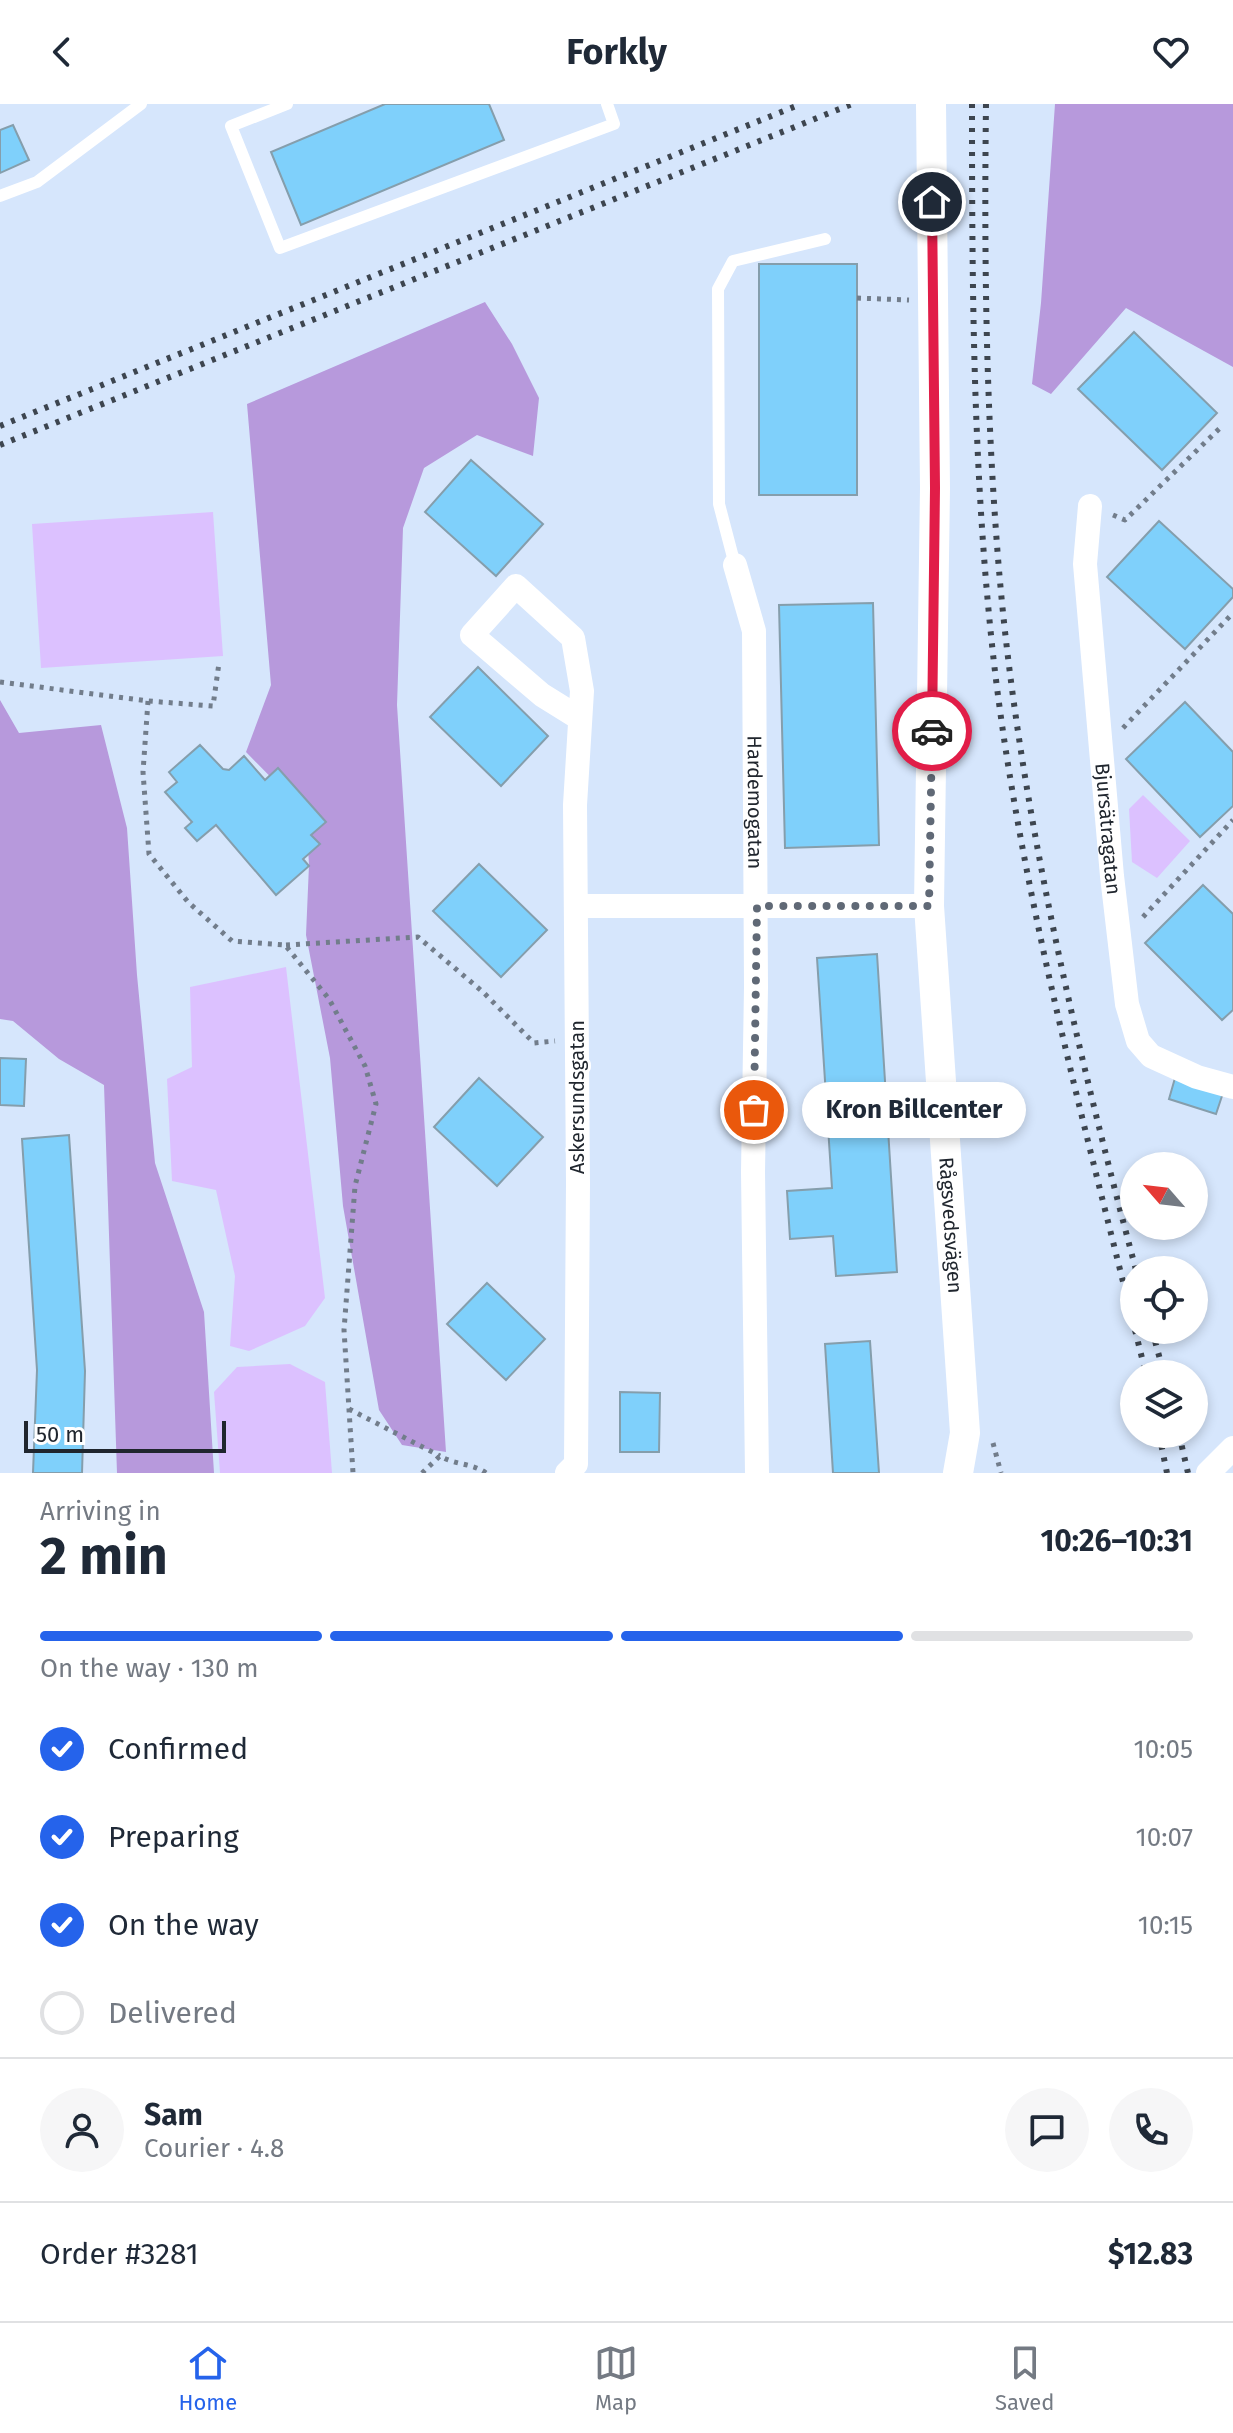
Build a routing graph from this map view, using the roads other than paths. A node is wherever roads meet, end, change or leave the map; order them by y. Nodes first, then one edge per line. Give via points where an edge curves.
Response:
1 (141, 104) edge
2 (287, 104) edge
3 (607, 104) edge
4 (931, 106) edge
5 (0, 196) edge
6 (825, 239) dead end
7 (1090, 506) road end
8 (735, 565) joint
9 (579, 718) junction
10 (576, 906) junction
11 (757, 906) junction
12 (929, 906) junction
13 (1233, 1087) edge
14 (965, 1433) junction
15 (1233, 1448) edge
16 (567, 1473) edge
17 (757, 1473) edge
18 (958, 1473) edge
19 (982, 1473) edge
20 (1208, 1473) edge

1 - 5 lane via 37,182
2 - 3 lane via 231,126 280,248 614,124
4 - 12 street, Rågsvedsvägen via 935,488
6 - 8 lane via 733,261 718,289 719,504
7 - 13 street, Bjursätragatan via 1085,564 1127,1004 1138,1041 1151,1056
8 - 11 street, Hardemogatan via 754,631
9 - 9 street, Askersundsgatan via 582,691 573,638 516,586 472,635 542,695
9 - 10 street, Askersundsgatan
10 - 11 street
10 - 16 street, Askersundsgatan via 576,1464
11 - 12 street
11 - 17 street, Hardemogatan
12 - 14 street, Rågsvedsvägen
14 - 18 street, Rågsvedsvägen
14 - 19 street, Rågsvedsvägen
15 - 20 street

